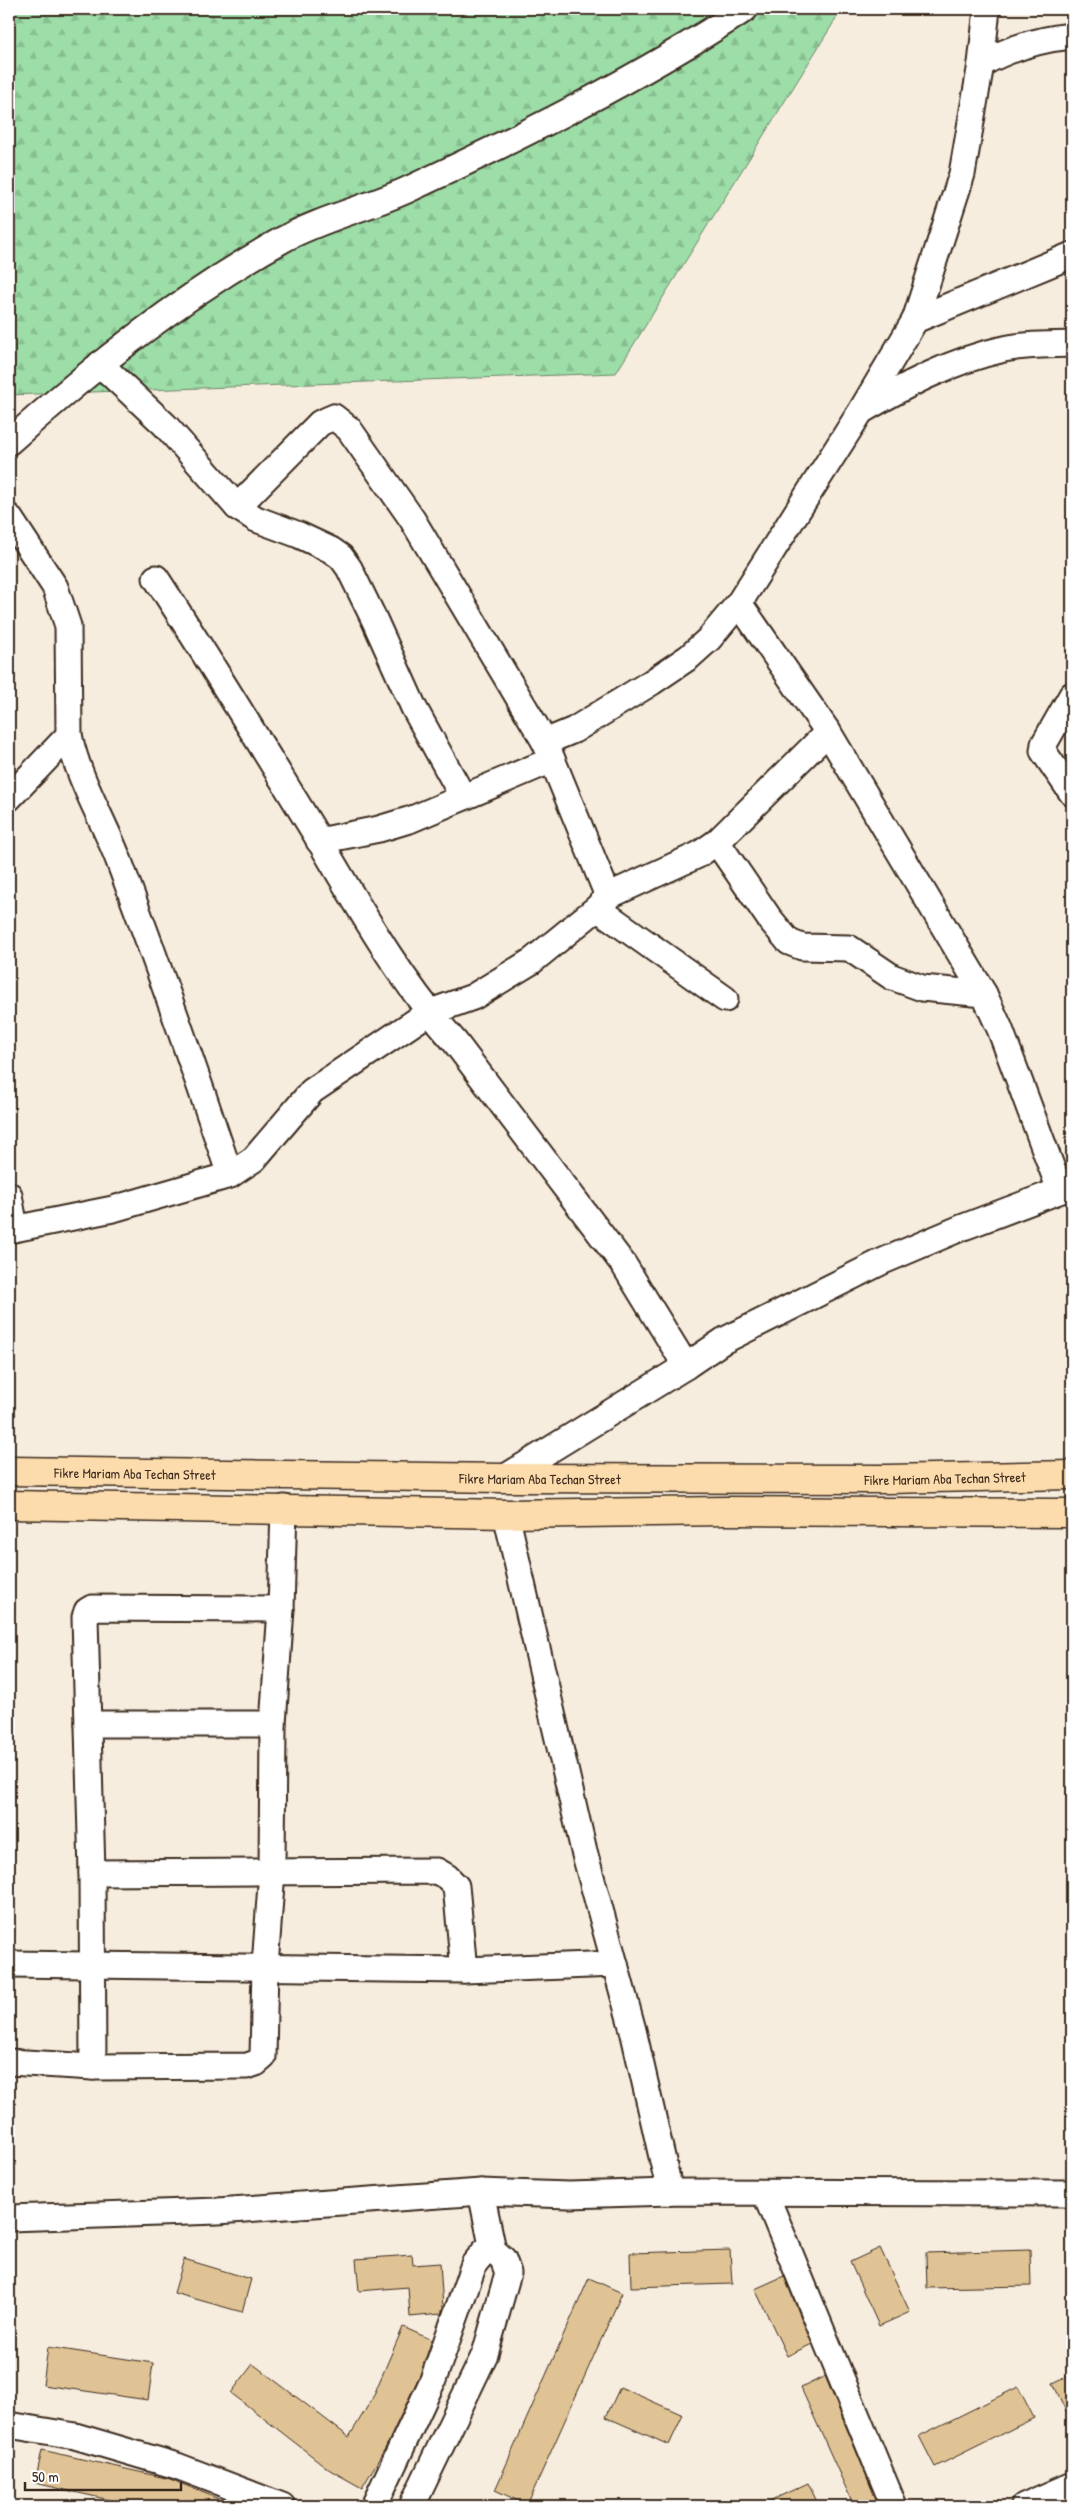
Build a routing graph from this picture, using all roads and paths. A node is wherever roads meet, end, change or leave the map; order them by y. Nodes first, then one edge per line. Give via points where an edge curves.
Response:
1 (745, 9) edge
2 (987, 9) edge
3 (1072, 36) edge
4 (981, 64) junction
5 (1072, 255) edge
6 (915, 320) junction
7 (1072, 344) edge
8 (100, 364) junction
9 (861, 411) junction
10 (9, 442) edge
11 (237, 507) junction
12 (9, 518) edge
13 (156, 578) dead end
14 (739, 603) junction
15 (1072, 695) edge
16 (828, 732) junction
17 (69, 735) junction
18 (549, 751) junction
19 (1072, 793) edge
20 (463, 796) junction
21 (9, 798) edge
22 (319, 841) junction
23 (717, 842) junction
24 (602, 902) junction
25 (984, 994) junction
26 (725, 999) dead end
27 (428, 1013) junction
28 (230, 1175) junction
29 (1066, 1188) edge
30 (9, 1195) edge
31 (12, 1229) edge
32 (686, 1366) junction
33 (9, 1471) edge
34 (1072, 1475) edge
35 (504, 1478) junction
36 (9, 1505) edge
37 (284, 1508) junction
38 (1072, 1513) edge
39 (506, 1514) junction
40 (281, 1609) junction
41 (88, 1724) junction
42 (272, 1724) junction
43 (272, 1871) junction
44 (92, 1873) junction
45 (9, 1964) edge
46 (615, 1964) junction
47 (91, 1965) junction
48 (265, 1966) junction
49 (464, 1970) junction
50 (9, 2062) edge
51 (93, 2067) junction
52 (481, 2192) junction
53 (670, 2192) junction
54 (765, 2193) junction
55 (1072, 2195) edge
56 (9, 2218) edge
57 (493, 2250) junction
58 (9, 2425) edge
59 (1072, 2485) edge
60 (282, 2506) edge
61 (374, 2506) edge
62 (412, 2506) edge
63 (894, 2506) edge
64 (1024, 2506) edge

1 - 8 street via 697,40 568,112 404,191 284,239 191,297
2 - 4 street
3 - 4 street via 1029,43 1002,52
4 - 6 street via 962,174
5 - 6 street
6 - 9 street
7 - 9 street via 1001,350 956,363
8 - 10 street
8 - 11 street via 164,426
9 - 14 street
11 - 18 street via 320,423 334,417 340,421 349,429 412,519
11 - 20 street via 340,557 374,619 414,708
12 - 17 street via 55,587 68,626
13 - 22 street via 218,673
14 - 16 street
14 - 18 street via 689,657 574,730
15 - 19 street via 1043,751
16 - 23 street
16 - 25 street
17 - 21 street
17 - 28 street via 74,760 112,843 185,1038
18 - 20 street
18 - 24 street
20 - 22 street via 379,830
22 - 27 street via 381,944
23 - 24 street via 698,855
23 - 25 street via 768,918 789,942 802,947 849,948 892,977 922,988
24 - 26 street
24 - 27 street via 524,966 473,997
25 - 29 street
27 - 28 street via 312,1091 254,1160
27 - 32 street via 455,1042 624,1265
28 - 31 street via 113,1209
29 - 32 street via 881,1262 723,1341
30 - 31 street
32 - 35 street
33 - 35 main road, Fikre Mariam Aba Techan Street
34 - 35 main road, Fikre Mariam Aba Techan Street via 888,1479
36 - 37 main road
37 - 39 main road
37 - 40 street
38 - 39 main road via 725,1511
39 - 46 street via 584,1851
40 - 41 street via 92,1608 85,1617
40 - 42 street
41 - 42 street
41 - 44 street
42 - 43 street
43 - 44 street
43 - 48 street
43 - 49 street via 437,1871 456,1886
44 - 47 street
45 - 47 street
46 - 49 street
46 - 53 street
47 - 48 street
47 - 51 street
48 - 49 street
48 - 51 street via 263,2057 256,2063 247,2066
50 - 51 street
52 - 53 street via 569,2195
52 - 56 street via 218,2211
52 - 57 street
53 - 54 street
54 - 55 street
54 - 63 street
57 - 61 street via 484,2252 474,2264 433,2380
57 - 62 street via 504,2259 508,2273 485,2354
58 - 60 street via 76,2436 176,2466
59 - 64 street

